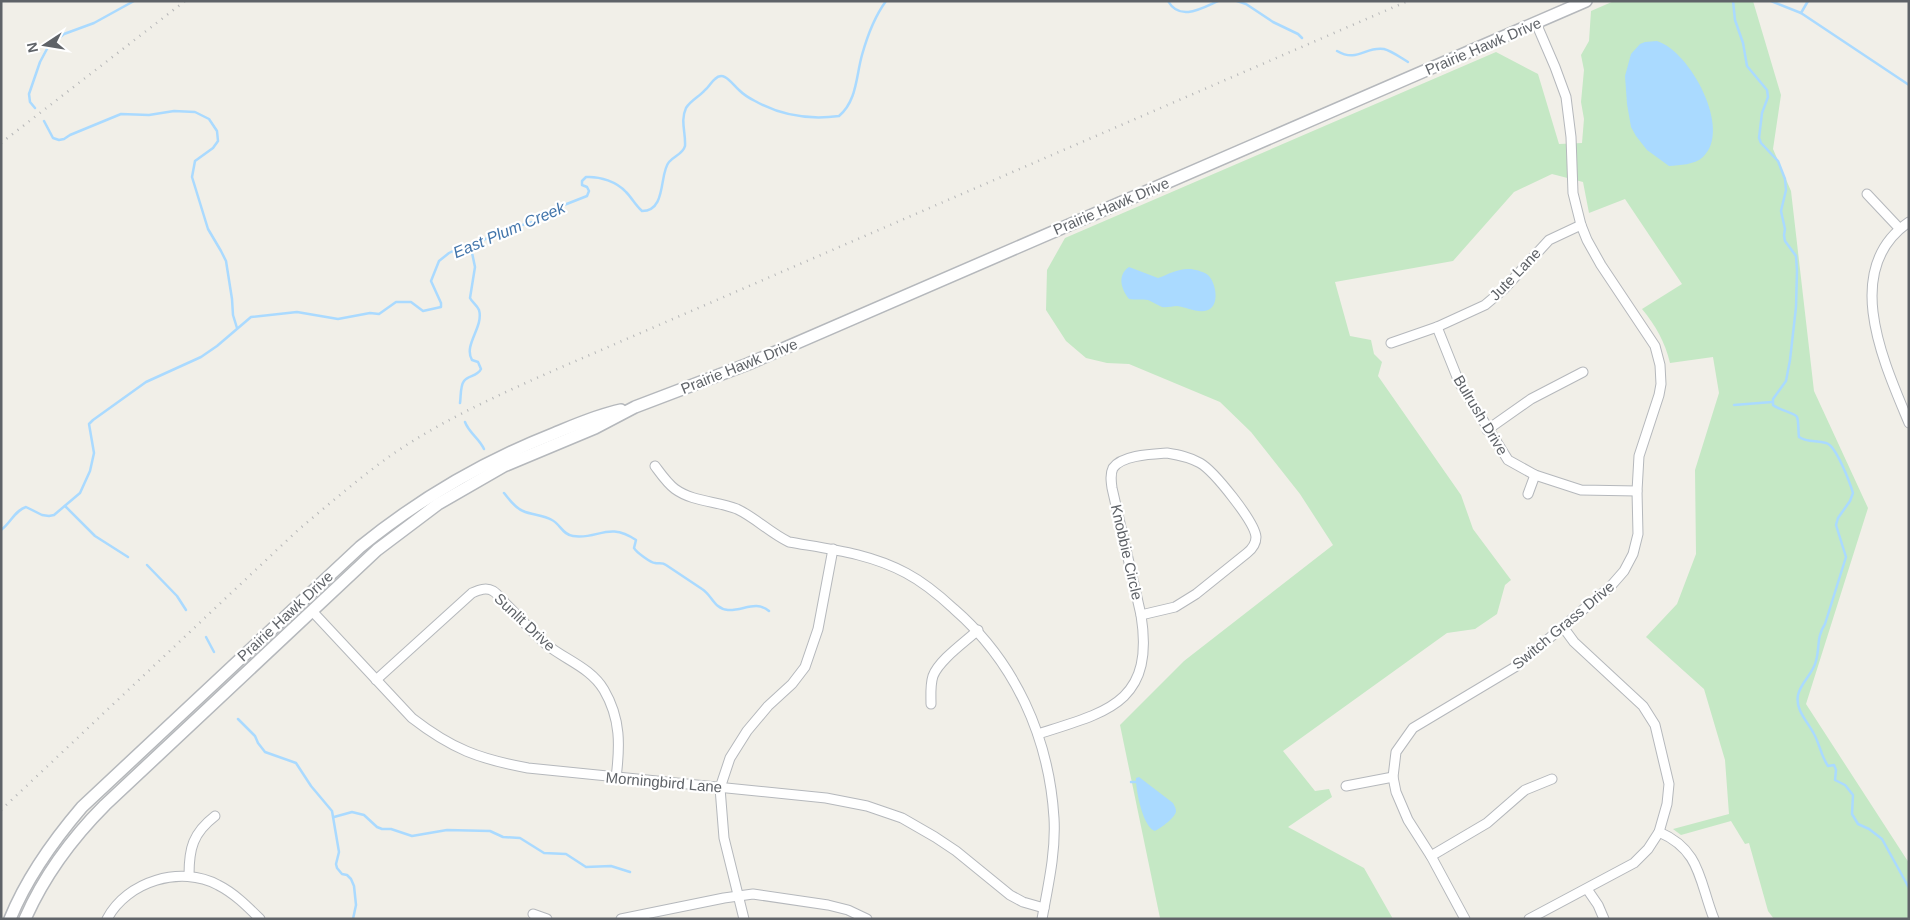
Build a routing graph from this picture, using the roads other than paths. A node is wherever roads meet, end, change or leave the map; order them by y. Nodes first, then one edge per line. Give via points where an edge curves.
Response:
1 (1586, 1) edge
2 (1536, 23) junction
3 (1867, 194) dead end
4 (1909, 222) edge
5 (1581, 225) junction
6 (1899, 228) junction
7 (1437, 327) junction
8 (1391, 343) dead end
9 (1583, 372) dead end
10 (635, 408) junction
11 (1909, 422) edge
12 (1487, 430) junction
13 (654, 466) dead end
14 (1535, 475) junction
15 (1637, 491) junction
16 (1528, 494) dead end
17 (833, 549) junction
18 (312, 610) junction
19 (1141, 615) junction
20 (1563, 627) junction
21 (978, 630) junction
22 (376, 680) junction
23 (931, 704) dead end
24 (1038, 734) junction
25 (616, 778) junction
26 (1393, 778) junction
27 (1552, 779) dead end
28 (1346, 786) dead end
29 (720, 788) junction
30 (215, 816) dead end
31 (1659, 832) junction
32 (1431, 856) junction
33 (189, 876) junction
34 (1587, 889) junction
35 (738, 895) junction
36 (1044, 908) junction
37 (533, 914) dead end
38 (10, 919) edge
39 (25, 919) edge
40 (107, 919) edge
41 (260, 919) edge
42 (547, 919) edge
43 (621, 919) edge
44 (744, 919) edge
45 (867, 919) edge
46 (1042, 919) edge
47 (1465, 919) edge
48 (1529, 919) edge
49 (1604, 919) edge
50 (1714, 919) edge

1 - 2 street, Prairie Hawk Drive
2 - 5 street, Switch Grass Drive via 1562,82 1569,111 1572,182
2 - 10 street, Prairie Hawk Drive via 748,364
3 - 6 street
4 - 6 street
5 - 7 street, Jute Lane via 1549,240 1485,305
5 - 15 street, Switch Grass Drive via 1593,252 1659,356 1661,384 1639,456
6 - 11 street via 1876,267 1872,296 1881,352
7 - 8 street, Jute Lane
7 - 12 street, Bulrush Drive via 1459,382
9 - 12 street via 1531,399
10 - 18 street, Prairie Hawk Drive via 504,466 449,497 377,550
10 - 38 street, Prairie Hawk Drive via 593,417 488,462 415,505 360,547 82,807 35,869
12 - 14 street, Bulrush Drive via 1508,460
13 - 17 street via 675,490 737,510 789,542
14 - 15 street, Bulrush Drive via 1581,490
14 - 16 street
15 - 20 street, Switch Grass Drive via 1638,534 1627,566 1610,587
17 - 21 street via 869,557 906,573 928,587
17 - 29 street via 818,629 804,667 747,731 730,758
18 - 22 street, Morningbird Lane
18 - 39 street, Prairie Hawk Drive via 88,822 58,860
19 - 19 street, Knobbie Circle via 1111,473 1118,462 1124,460 1154,454 1179,455 1202,464 1212,473 1252,525 1256,539 1247,554 1196,594 1175,607
19 - 24 street via 1144,638 1141,668 1124,697 1097,715
20 - 26 street, Switch Grass Drive via 1515,668 1413,728 1396,752
20 - 31 street via 1574,642 1643,706 1655,726 1669,784
21 - 23 street via 939,666 932,682
21 - 24 street via 1014,681
22 - 25 street, Morningbird Lane via 412,718 430,732 469,753 528,768
22 - 25 street, Sunlit Drive via 472,593 479,589 493,591 542,640 584,668 604,690 619,735
24 - 36 street via 1050,782 1054,818 1051,870
25 - 29 street, Morningbird Lane
26 - 28 street
26 - 32 street, Switch Grass Drive via 1408,820
27 - 32 street via 1526,790 1486,823
29 - 35 street via 724,838
29 - 36 street, Morningbird Lane via 826,798 868,806 902,818 949,846 1010,896
30 - 33 street via 198,832 192,844
31 - 34 street via 1634,863
31 - 50 street via 1672,838 1696,864
32 - 47 street, Switch Grass Drive
33 - 40 street via 162,878 138,888 115,906
33 - 41 street via 217,884 232,893
34 - 48 street
34 - 49 street
35 - 43 street
35 - 44 street
35 - 45 street via 753,894 828,905
36 - 46 street
37 - 42 street

